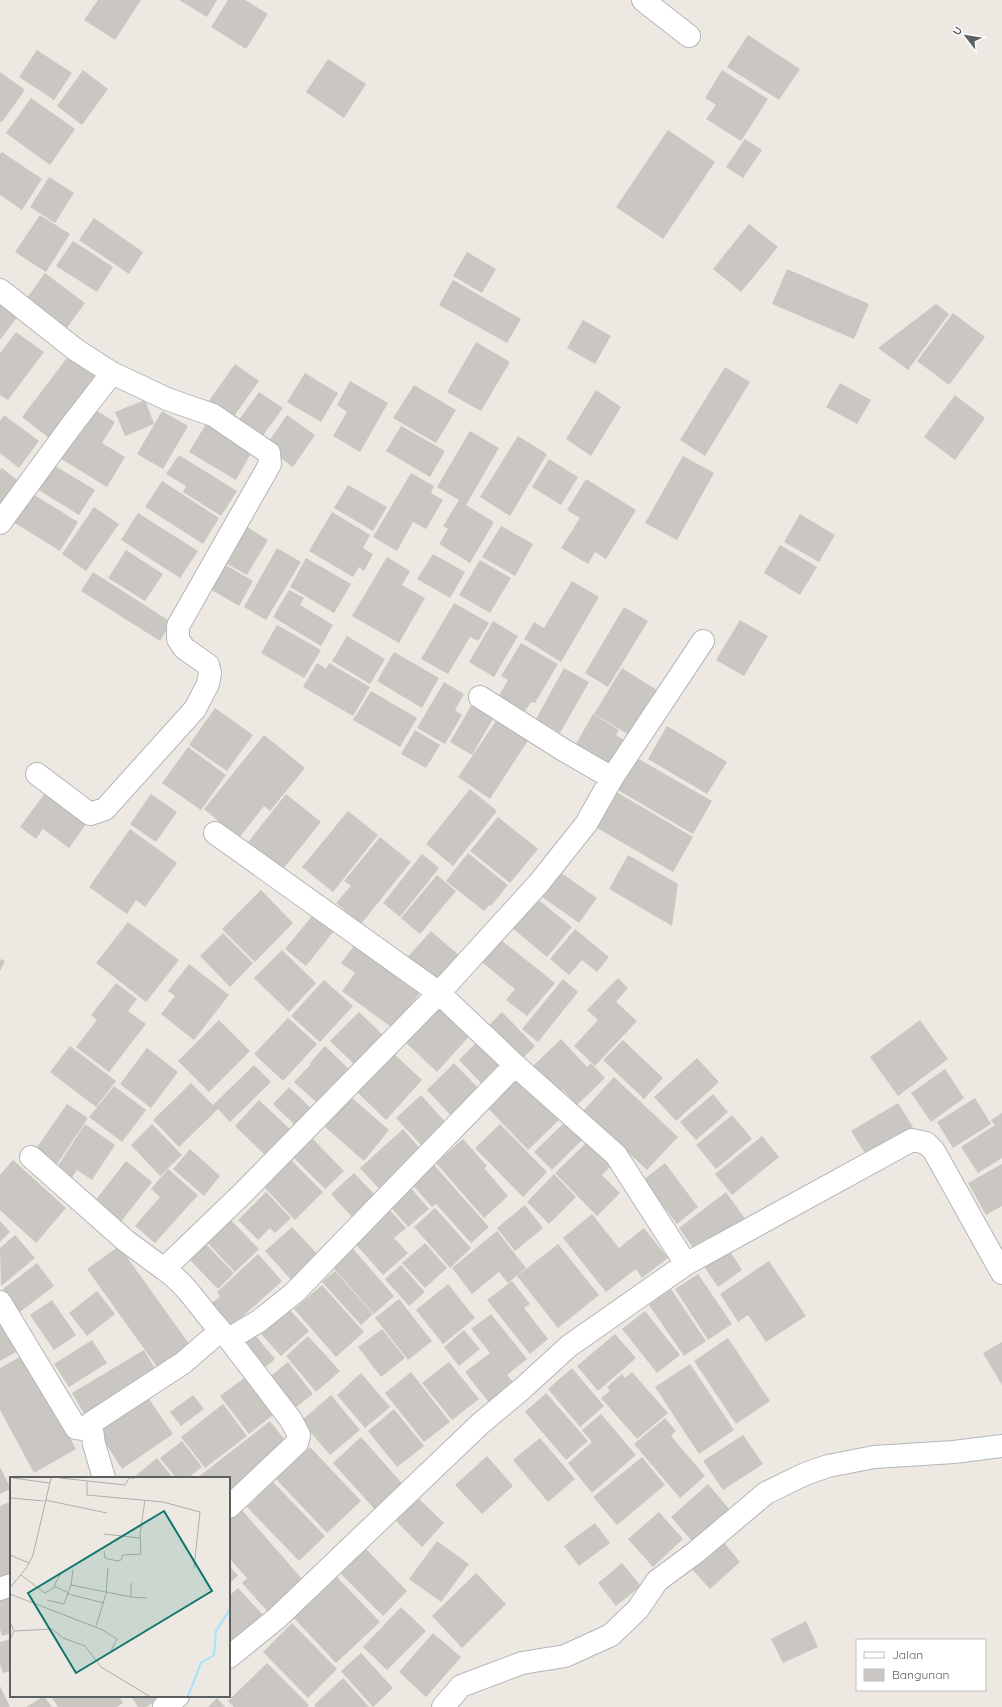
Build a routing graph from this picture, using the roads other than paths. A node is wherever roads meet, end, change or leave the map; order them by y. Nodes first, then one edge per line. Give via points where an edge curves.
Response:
1 (644, 0) edge
2 (689, 36) dead end
3 (0, 290) edge
4 (112, 373) junction
5 (0, 523) edge
6 (703, 641) dead end
7 (480, 697) dead end
8 (36, 774) dead end
9 (612, 778) junction
10 (214, 833) dead end
11 (439, 993) junction
12 (515, 1065) junction
13 (31, 1157) dead end
14 (686, 1264) junction
15 (164, 1269) junction
16 (1002, 1273) edge
17 (0, 1302) edge
18 (225, 1335) junction
19 (91, 1423) junction
20 (1002, 1446) edge
21 (104, 1477) edge
22 (230, 1506) edge
23 (10, 1585) edge
24 (0, 1589) edge
25 (230, 1656) edge
26 (177, 1697) edge
27 (164, 1707) edge
28 (443, 1707) edge

1 - 2 street
3 - 4 street via 76,350
4 - 5 street
4 - 8 street via 167,399 213,415 269,453 270,464 178,626 178,639 184,648 208,665 210,673 208,684 195,709 105,809 90,814
6 - 9 street
7 - 9 street
9 - 11 street via 586,824 539,883
10 - 11 street
11 - 12 street
11 - 15 street via 242,1194
12 - 14 street via 616,1155
12 - 18 street via 294,1293 259,1321
13 - 15 street via 126,1241
14 - 16 street via 912,1140 926,1143 934,1151
14 - 25 street via 569,1346 480,1424 277,1618
15 - 18 street via 188,1289
17 - 19 street via 73,1426 84,1429
18 - 19 street
18 - 22 street via 291,1420 299,1435 297,1443
19 - 21 street
20 - 28 street via 874,1457 828,1466 805,1474 766,1493 657,1581 638,1609 611,1635 565,1656 522,1663 461,1686
23 - 24 street
26 - 27 street

